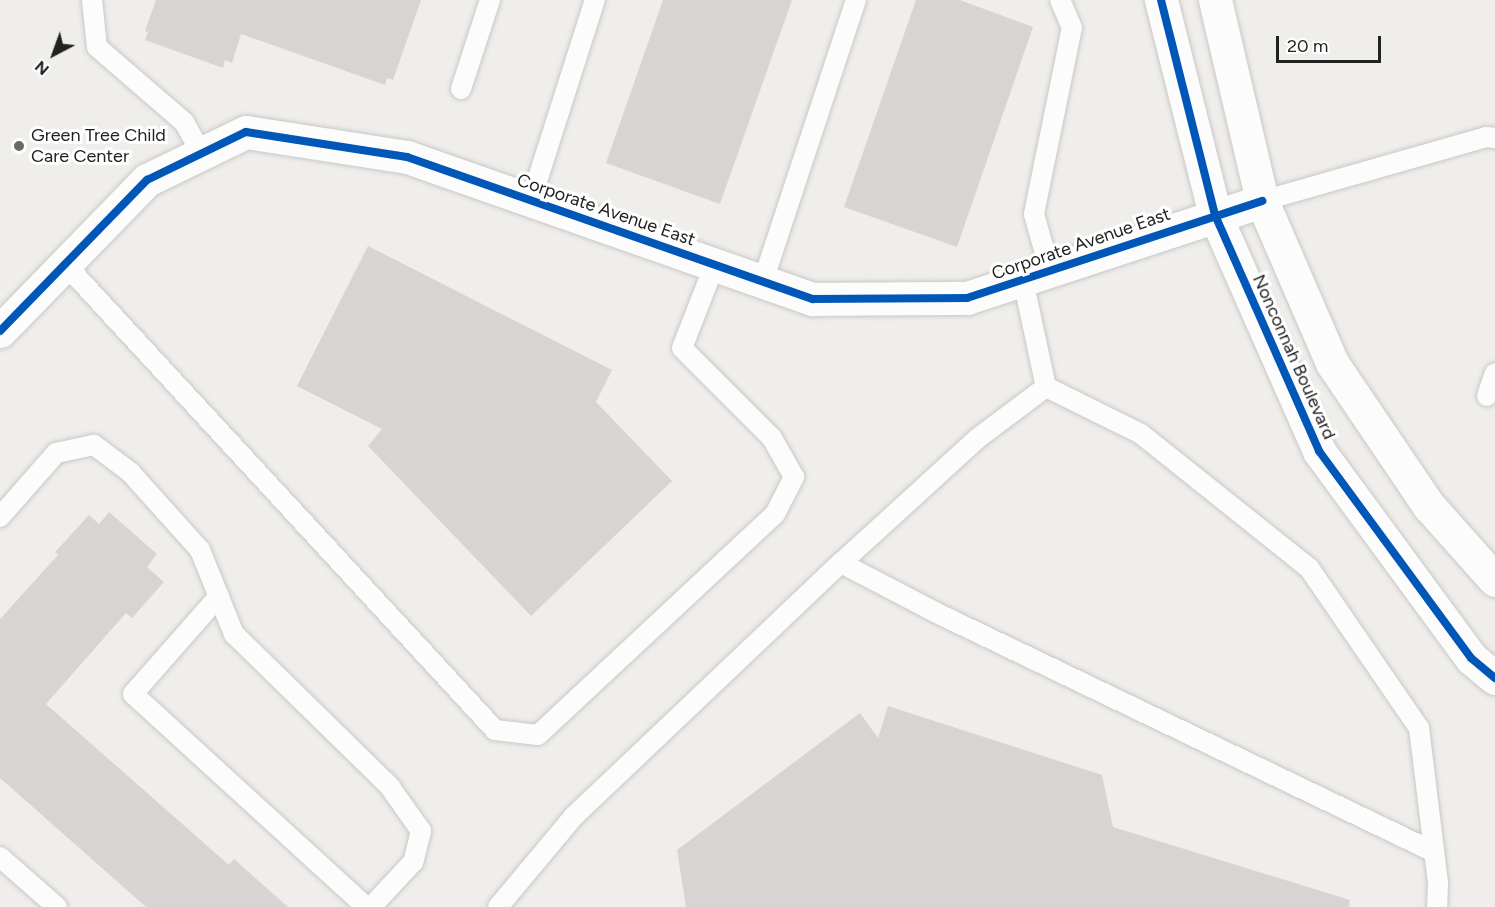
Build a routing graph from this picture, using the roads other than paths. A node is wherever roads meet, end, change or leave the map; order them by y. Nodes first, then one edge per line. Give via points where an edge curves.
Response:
1 (92, 0) edge
2 (490, 0) edge
3 (595, 0) edge
4 (856, 0) edge
5 (1060, 0) edge
6 (1161, 0) edge
7 (1215, 0) edge
8 (461, 89) dead end
9 (1495, 138) edge
10 (201, 154) junction
11 (531, 200) junction
12 (1262, 201) junction
13 (1215, 215) junction
14 (65, 264) junction
15 (715, 264) junction
16 (1037, 275) junction
17 (764, 281) junction
18 (0, 331) edge
19 (1495, 373) edge
20 (1046, 387) junction
21 (1487, 396) dead end
22 (0, 517) edge
23 (841, 563) junction
24 (1495, 580) edge
25 (219, 596) junction
26 (1495, 678) edge
27 (1434, 852) junction
28 (0, 857) edge
29 (57, 907) edge
30 (366, 907) edge
31 (372, 907) edge
32 (498, 907) edge
33 (1437, 907) edge

1 - 10 lane via 97,47 184,122
2 - 8 lane
3 - 11 lane
4 - 17 lane
5 - 16 lane via 1072,28 1034,214
6 - 13 street, Nonconnah Boulevard
7 - 12 street, Nonconnah Boulevard
9 - 12 lane via 1486,137
10 - 11 street, Corporate Avenue East via 246,132 407,157
10 - 14 street, Corporate Avenue East via 147,180
11 - 15 street, Corporate Avenue East
12 - 13 street, Corporate Avenue East
12 - 24 street, Nonconnah Boulevard via 1332,363 1429,506
13 - 16 street, Corporate Avenue East
13 - 26 street, Nonconnah Boulevard via 1319,451 1471,658
14 - 15 lane via 495,729 538,735 775,514 794,477 772,438 682,348
14 - 18 street, Corporate Avenue East
15 - 17 street, Corporate Avenue East
16 - 17 street, Corporate Avenue East via 967,298 813,298
16 - 20 lane
19 - 21 lane
20 - 23 lane via 978,438
20 - 27 lane via 1141,434 1309,568 1419,728
22 - 25 lane via 56,453 94,445 130,472 200,550
23 - 27 lane
23 - 32 lane via 574,816
25 - 30 lane via 133,694
25 - 31 lane via 234,634 390,787 421,831 413,862
27 - 33 lane
28 - 29 lane

